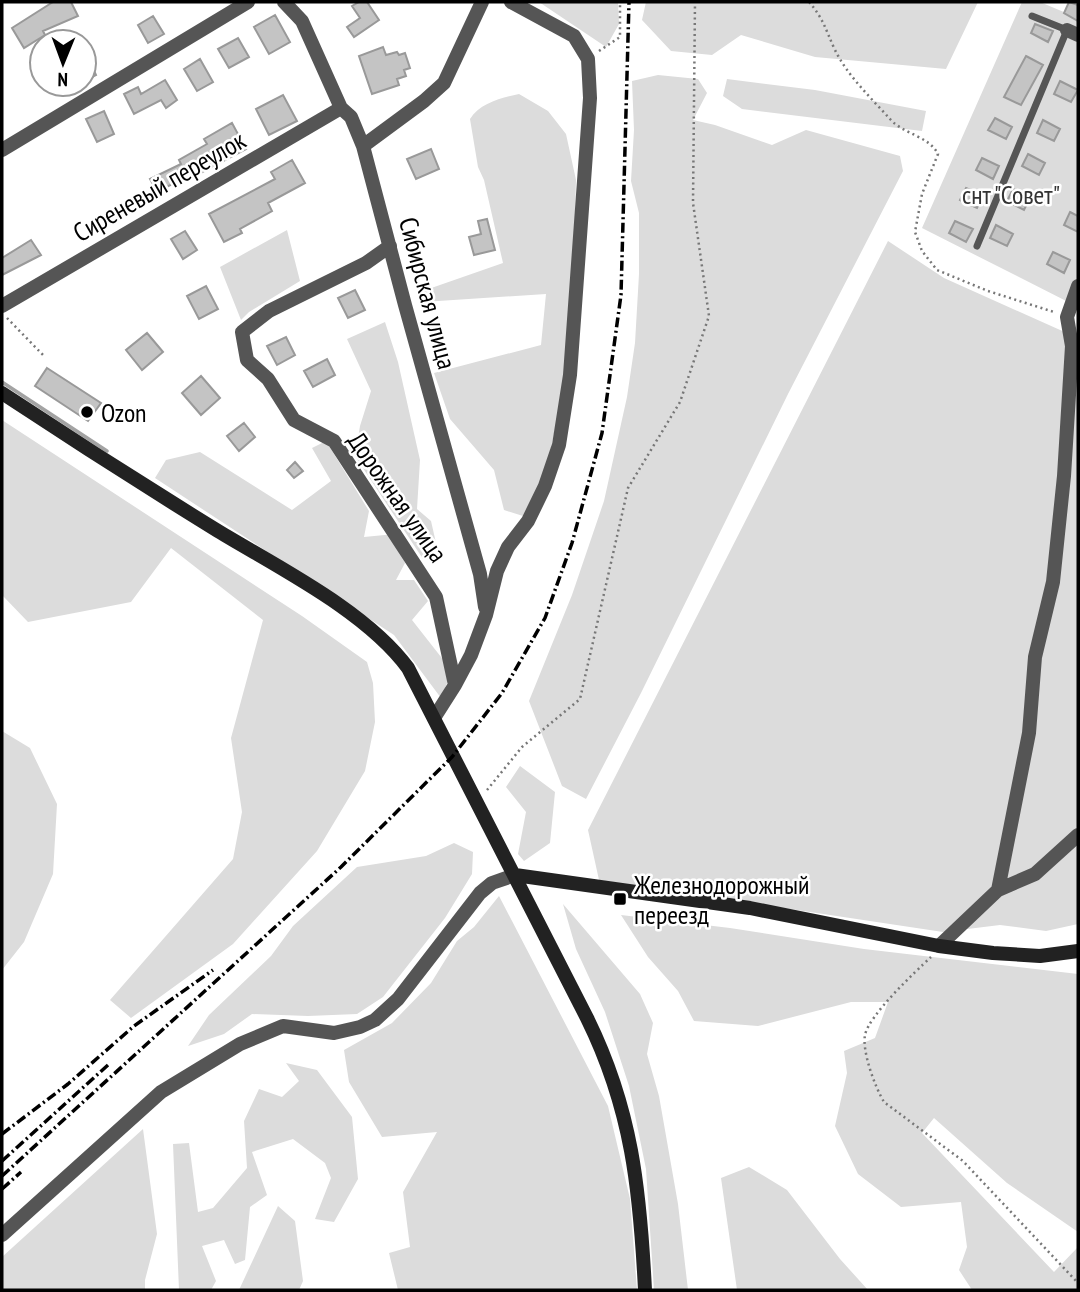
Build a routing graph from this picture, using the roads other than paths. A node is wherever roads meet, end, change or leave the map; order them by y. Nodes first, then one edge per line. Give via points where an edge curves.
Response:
1 (248, 2) edge
2 (284, 2) edge
3 (482, 2) edge
4 (511, 2) edge
5 (1032, 16) dead end
6 (1072, 32) edge
7 (341, 108) junction
8 (363, 146) junction
9 (2, 150) edge
10 (390, 246) junction
11 (977, 246) dead end
12 (1078, 286) edge
13 (2, 306) edge
14 (2, 393) edge
15 (486, 615) junction
16 (455, 685) junction
17 (433, 718) junction
18 (1078, 835) edge
19 (515, 875) junction
20 (998, 890) junction
21 (939, 946) junction
22 (1075, 954) edge
23 (2, 1236) edge
24 (645, 1290) edge

1 - 9 street
2 - 7 street, Сибирская улица via 302,21
3 - 8 street via 444,83
4 - 15 street via 574,36 588,59 590,98 570,375 559,445 528,521 497,571
5 - 6 lane
6 - 11 lane
7 - 8 street, Сибирская улица via 351,117
7 - 13 street, Сиреневый переулок
8 - 10 street, Сибирская улица
10 - 15 street, Сибирская улица via 480,574
10 - 16 street, Дорожная улица via 366,263 269,311 242,332 247,360 268,380 294,420 334,442 430,586
12 - 20 street via 1067,317 1072,346 1053,582 1035,657 1029,733
14 - 17 main road via 367,626 408,668
15 - 16 street
16 - 17 street
17 - 19 main road
18 - 20 street via 1035,874
19 - 21 main road via 750,908
19 - 23 street via 480,893 398,999 375,1020 334,1033 283,1026 240,1044 161,1091
19 - 24 main road via 593,1030 618,1096 637,1178
20 - 21 street
21 - 22 main road via 1021,956

